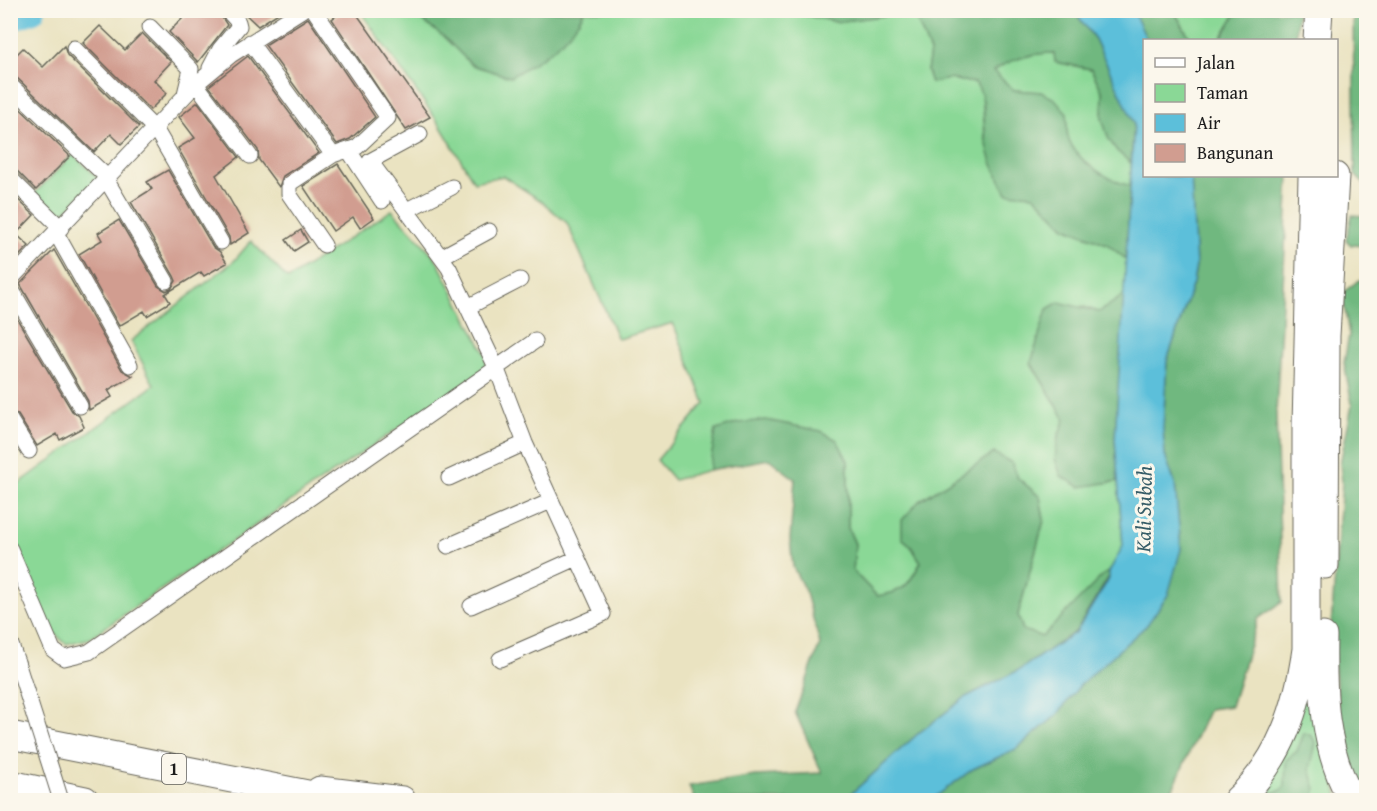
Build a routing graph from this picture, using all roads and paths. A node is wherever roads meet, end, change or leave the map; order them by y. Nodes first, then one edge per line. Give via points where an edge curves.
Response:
1 (227, 10) edge
2 (238, 10) edge
3 (302, 10) edge
4 (314, 10) edge
5 (1319, 10) edge
6 (1334, 10) edge
7 (150, 27) dead end
8 (256, 38) junction
9 (1317, 39) edge
10 (1335, 39) edge
11 (74, 48) dead end
12 (201, 80) junction
13 (10, 85) edge
14 (184, 97) junction
15 (156, 130) junction
16 (420, 134) dead end
17 (348, 151) junction
18 (333, 154) junction
19 (250, 156) dead end
20 (1312, 177) edge
21 (1335, 177) edge
22 (10, 178) edge
23 (108, 180) junction
24 (452, 187) dead end
25 (382, 201) dead end
26 (407, 210) junction
27 (59, 231) junction
28 (489, 231) dead end
29 (220, 242) dead end
30 (324, 245) dead end
31 (441, 257) junction
32 (11, 280) edge
33 (520, 280) dead end
34 (166, 281) dead end
35 (468, 307) junction
36 (535, 341) dead end
37 (130, 365) dead end
38 (496, 367) junction
39 (80, 406) dead end
40 (10, 420) edge
41 (525, 443) junction
42 (29, 451) dead end
43 (450, 478) dead end
44 (551, 501) junction
45 (448, 546) dead end
46 (10, 549) edge
47 (577, 558) junction
48 (471, 606) dead end
49 (10, 642) edge
50 (500, 659) dead end
51 (10, 735) edge
52 (10, 784) edge
53 (248, 784) junction
54 (61, 801) edge
55 (85, 801) edge
56 (338, 801) edge
57 (402, 801) edge
58 (1237, 801) edge
59 (1352, 801) edge

1 - 12 street via 239,27
2 - 8 street
3 - 8 street
4 - 17 street via 387,112 386,122
5 - 9 highway
6 - 10 highway
7 - 14 street via 191,69
8 - 12 street
8 - 18 street
11 - 15 street
12 - 14 street
12 - 19 street
13 - 23 street
14 - 15 street via 160,120
15 - 23 street
15 - 29 street
16 - 26 street via 370,161
17 - 18 street
17 - 25 street
18 - 30 street via 288,188
20 - 58 highway via 1306,649 1302,683 1286,734
21 - 59 highway via 1326,318 1322,678 1330,743
22 - 27 street
23 - 27 street
23 - 34 street
24 - 26 street
26 - 31 street
27 - 32 street
27 - 37 street
28 - 31 street
31 - 35 street
32 - 39 street
33 - 35 street
35 - 38 street
36 - 38 street
38 - 41 street
38 - 46 street via 84,654 64,658 53,650
40 - 42 street
41 - 43 street
41 - 44 street
44 - 45 street
44 - 47 street
47 - 48 street
47 - 50 street via 603,614
49 - 54 street, bridge
51 - 53 highway, 1
52 - 55 highway
53 - 56 highway, 1
53 - 57 highway

